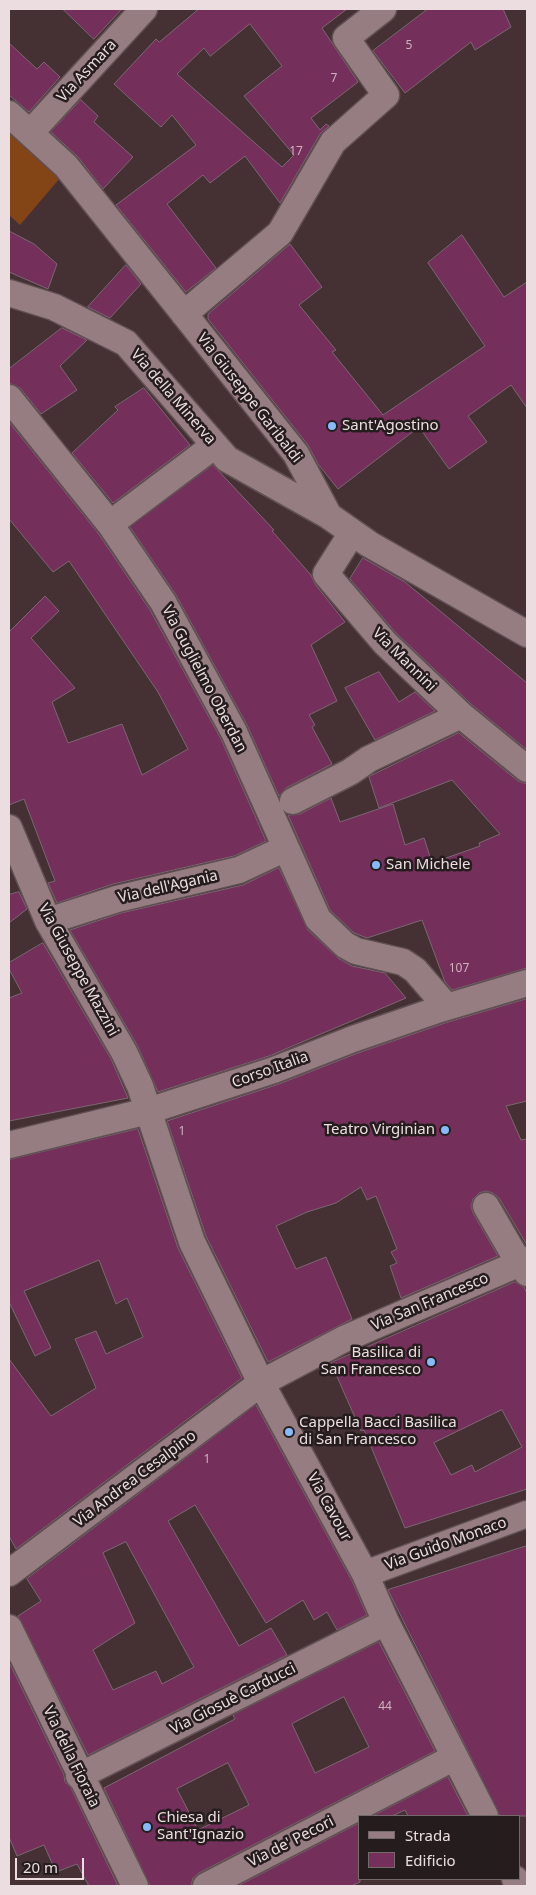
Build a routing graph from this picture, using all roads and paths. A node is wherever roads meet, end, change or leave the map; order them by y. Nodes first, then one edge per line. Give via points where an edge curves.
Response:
1 (144, 9) edge
2 (383, 9) edge
3 (9, 114) edge
4 (30, 133) junction
5 (9, 292) edge
6 (184, 314) junction
7 (9, 398) edge
8 (214, 445) junction
9 (329, 516) junction
10 (110, 524) junction
11 (352, 533) junction
12 (527, 634) edge
13 (460, 714) junction
14 (527, 769) edge
15 (281, 807) junction
16 (10, 832) edge
17 (286, 848) junction
18 (48, 920) junction
19 (527, 983) edge
20 (443, 1008) junction
21 (148, 1111) junction
22 (9, 1145) edge
23 (486, 1206) dead end
24 (525, 1265) edge
25 (261, 1383) junction
26 (527, 1514) edge
27 (11, 1567) edge
28 (365, 1574) junction
29 (386, 1622) junction
30 (9, 1628) edge
31 (455, 1757) junction
32 (80, 1776) junction
33 (484, 1815) edge
34 (135, 1886) edge
35 (206, 1886) edge

1 - 4 street, Via Asmara
2 - 6 street via 346,38 386,95 334,142 280,233
3 - 4 street, Via Giuseppe Garibaldi
4 - 6 street, Via Giuseppe Garibaldi via 66,166
5 - 8 street, Via della Minerva via 54,307 126,343
6 - 9 street, Via Giuseppe Garibaldi via 296,454
7 - 10 street, Via Guglielmo Oberdan
8 - 9 street, Via della Minerva via 227,459
8 - 10 street
9 - 11 street, Via Giuseppe Garibaldi
10 - 15 street, Via Guglielmo Oberdan via 163,602 234,732
11 - 12 street, Via Giuseppe Garibaldi
11 - 13 street, Via Mannini via 326,574 385,643
13 - 14 street, Via Mannini
13 - 15 street
15 - 17 street, Via Guglielmo Oberdan
16 - 18 street, Via Giuseppe Mazzini
17 - 18 street, Via dell'Agania via 238,870 117,899
17 - 20 street, Via Guglielmo Oberdan via 318,919 356,951 403,962 415,970
18 - 21 street, Via Giuseppe Mazzini via 124,1052
19 - 20 street, Corso Italia
20 - 21 street, Corso Italia via 274,1070
21 - 22 street, Corso Italia
21 - 25 street, Via Cavour via 192,1242
23 - 24 street
24 - 25 street, Via San Francesco via 344,1339
25 - 27 street, Via Andrea Cesalpino
25 - 28 street, Via Cavour
26 - 28 street, Via Guido Monaco
28 - 29 street, Via Cavour
29 - 31 street, Via Cavour
29 - 32 street, Via Giosuè Carducci
30 - 32 street, Via della Fioraia
31 - 33 street, Via Cavour
31 - 35 street, Via de' Pecori
32 - 34 street, Via della Fioraia

